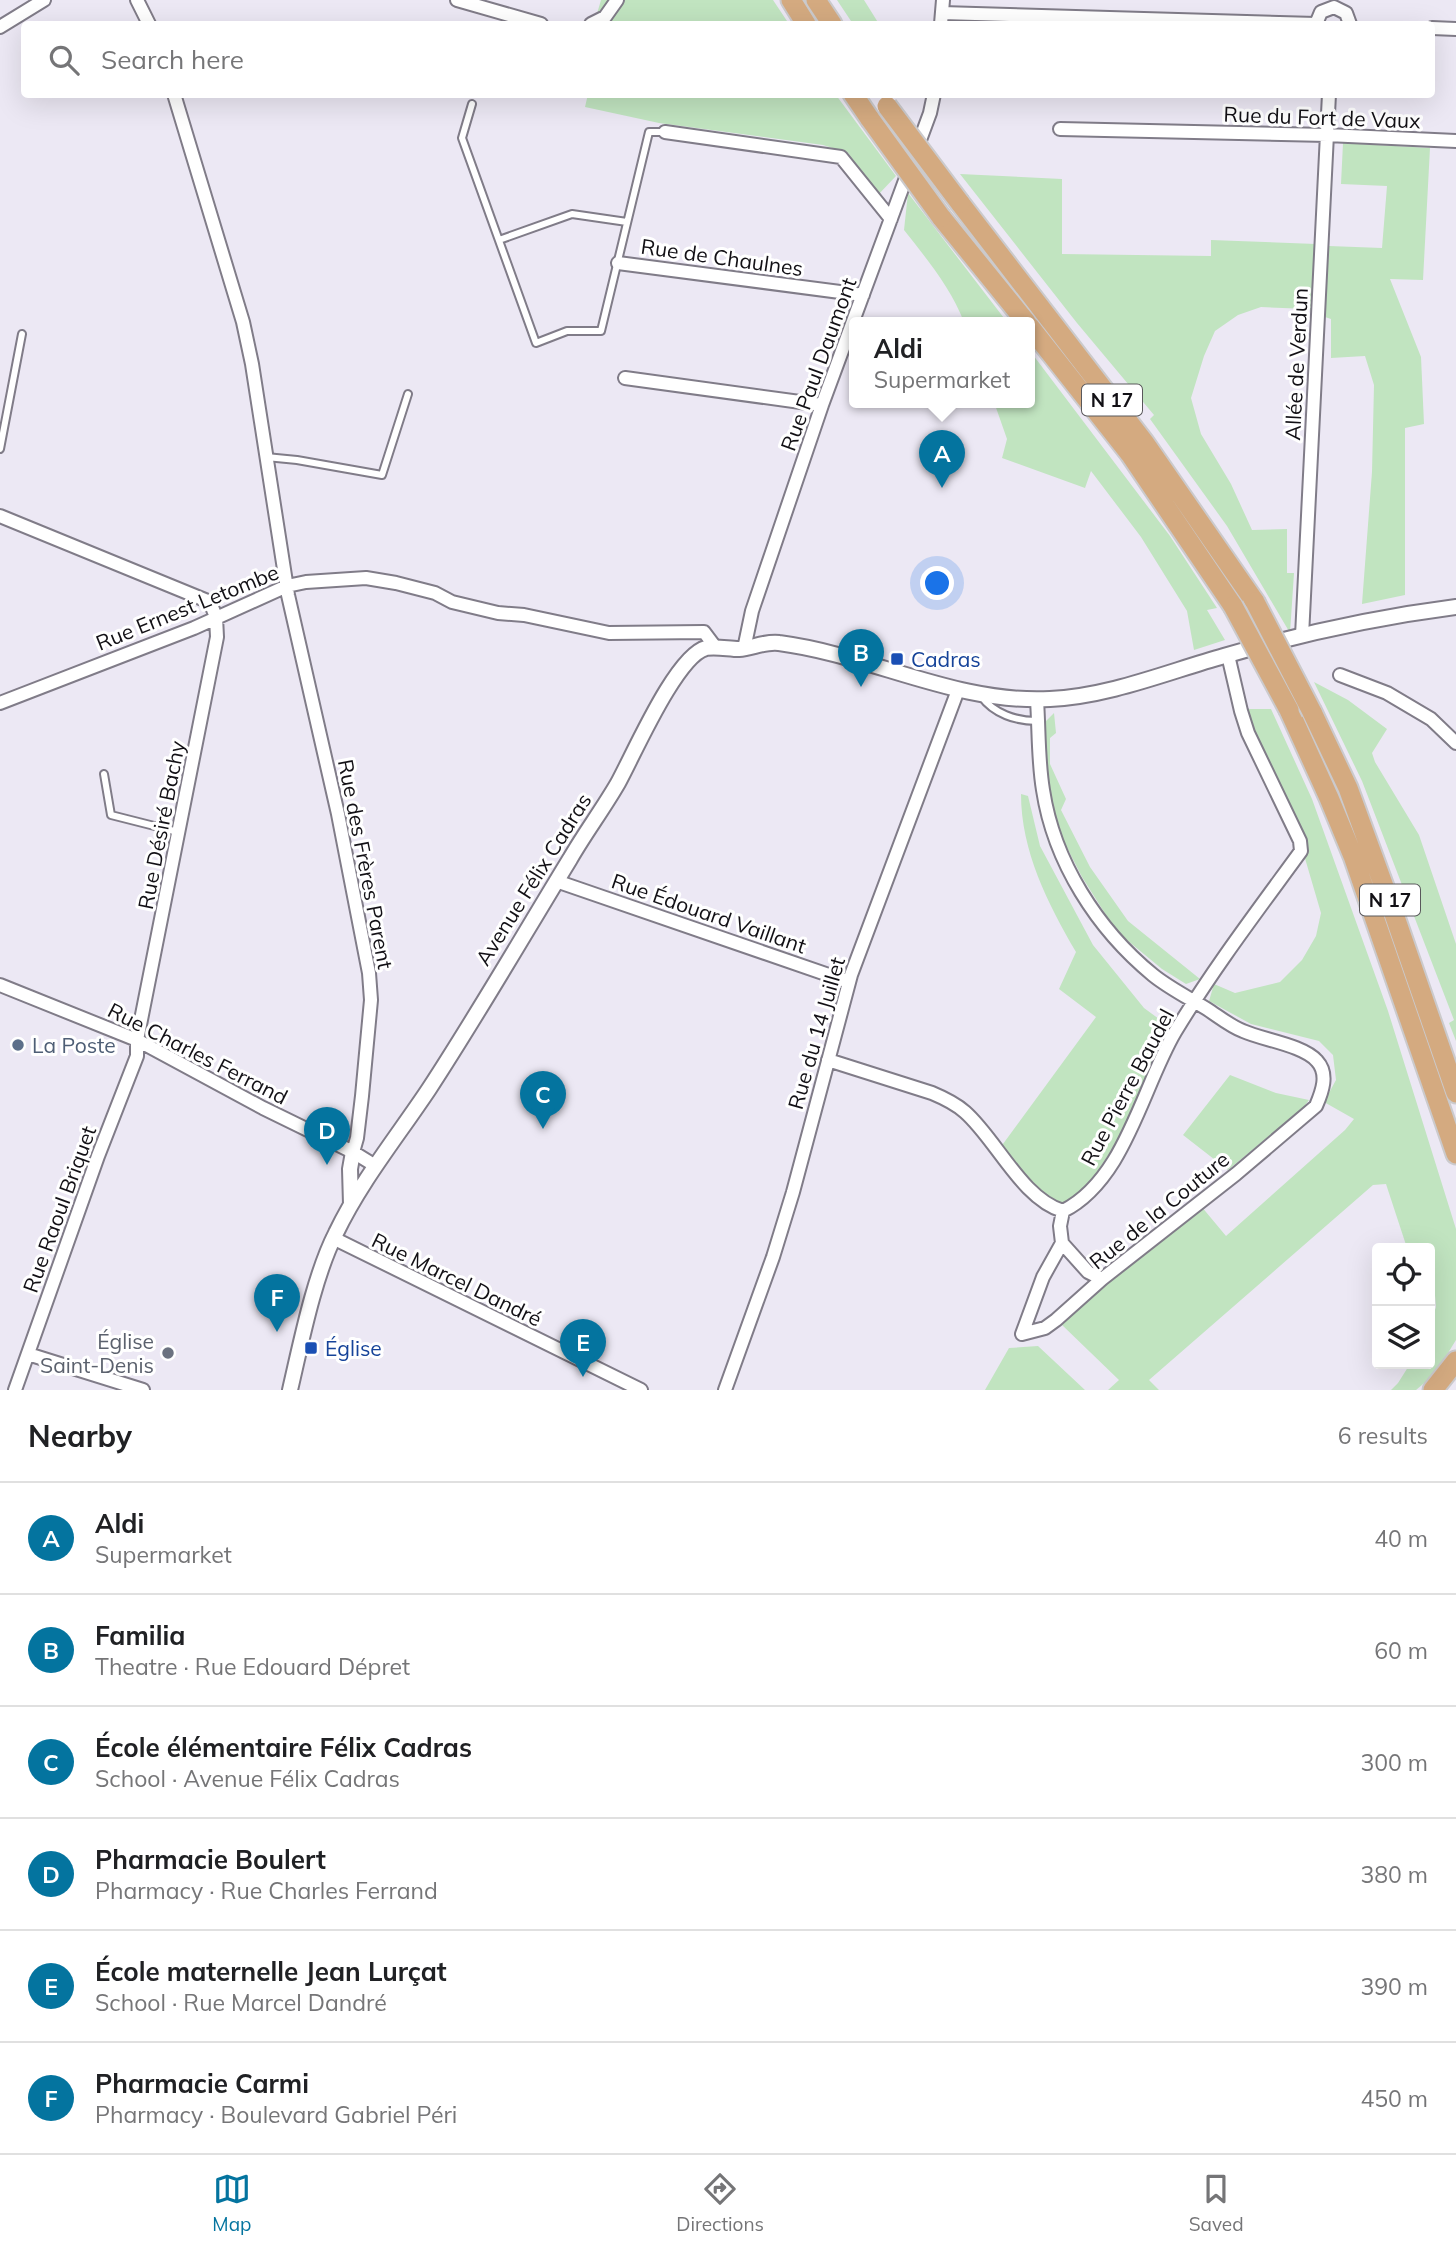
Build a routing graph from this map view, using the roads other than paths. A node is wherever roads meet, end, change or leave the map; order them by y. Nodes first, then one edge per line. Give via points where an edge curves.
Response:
1 (44, 0) edge
2 (137, 0) edge
3 (457, 0) edge
4 (617, 0) edge
5 (791, 0) edge
6 (816, 0) edge
7 (1334, 4) edge
8 (942, 12) edge
9 (148, 21) edge
10 (530, 21) edge
11 (598, 21) edge
12 (804, 21) edge
13 (830, 21) edge
14 (1222, 21) edge
15 (1317, 21) edge
16 (1349, 21) edge
17 (0, 27) edge
18 (1435, 28) edge
19 (1456, 29) edge
20 (175, 98) edge
21 (856, 98) edge
22 (933, 98) edge
23 (1329, 98) edge
24 (883, 100) edge
25 (472, 104) dead end
26 (1060, 129) dead end
27 (665, 132) joint
28 (1327, 135) junction
29 (1456, 141) edge
30 (891, 219) junction
31 (627, 222) junction
32 (499, 240) junction
33 (618, 263) junction
34 (863, 295) junction
35 (855, 317) edge
36 (1022, 317) edge
37 (849, 333) edge
38 (1035, 333) edge
39 (22, 334) dead end
40 (625, 378) dead end
41 (408, 394) dead end
42 (822, 405) junction
43 (0, 449) edge
44 (266, 457) junction
45 (0, 516) edge
46 (287, 586) junction
47 (1456, 607) edge
48 (216, 617) junction
49 (1302, 636) junction
50 (716, 648) junction
51 (744, 649) junction
52 (1228, 655) junction
53 (1340, 676) dead end
54 (958, 690) junction
55 (980, 695) junction
56 (1037, 700) junction
57 (0, 703) edge
58 (1037, 721) junction
59 (1456, 743) edge
60 (104, 774) dead end
61 (180, 832) junction
62 (556, 881) junction
63 (849, 982) junction
64 (0, 985) edge
65 (1195, 1002) junction
66 (137, 1040) junction
67 (828, 1060) junction
68 (1456, 1093) edge
69 (1453, 1146) edge
70 (353, 1152) junction
71 (374, 1165) junction
72 (1456, 1172) edge
73 (351, 1204) junction
74 (1063, 1211) junction
75 (333, 1238) junction
76 (1062, 1243) junction
77 (1102, 1279) junction
78 (29, 1353) junction
79 (1456, 1361) edge
80 (15, 1390) edge
81 (143, 1390) edge
82 (290, 1390) edge
83 (640, 1390) edge
84 (725, 1390) edge
85 (1433, 1390) edge

1 - 17 street
2 - 9 street
3 - 10 street
4 - 11 street
5 - 12 highway
6 - 13 highway
7 - 15 street via 1321,12
7 - 16 street
8 - 14 street
18 - 19 street
20 - 44 street, Rue des Frères Parent via 243,322
21 - 36 highway, bridge via 941,217
22 - 30 street, Rue Paul Daumont
23 - 28 street, Allée de Verdun
24 - 68 highway, N 17, bridge via 1144,442 1255,602 1348,788
25 - 32 lane via 462,138
26 - 28 street, Rue du Fort de Vaux
27 - 30 street via 841,157
27 - 31 lane via 649,132
28 - 29 street, Rue du Fort de Vaux
28 - 49 street, Allée de Verdun
30 - 34 street, Rue Paul Daumont
31 - 32 lane via 572,214
31 - 33 lane
32 - 33 lane via 536,343 567,331 601,331
33 - 34 street, Rue de Chaulnes
34 - 35 street, Rue Paul Daumont
37 - 42 street, Rue Paul Daumont
38 - 69 highway, N 17, bridge via 1130,454 1233,606 1289,710 1353,856
39 - 43 lane
40 - 42 street
41 - 44 lane via 382,475
42 - 51 street, Rue Paul Daumont via 752,611
44 - 46 street, Rue des Frères Parent
45 - 48 street via 210,602
46 - 48 street, Rue Ernest Letombe
46 - 50 street, Rue Ernest Letombe via 366,578 498,613 609,632 704,632
46 - 70 street, Rue des Frères Parent via 369,973 371,1000
47 - 49 street, Avenue Félix Cadras
48 - 57 street, Rue Ernest Letombe
48 - 61 street, Rue Désiré Bachy via 217,637
49 - 52 street, Avenue Félix Cadras
50 - 51 street, Avenue Félix Cadras
50 - 62 street, Avenue Félix Cadras via 703,648 674,678
51 - 54 street, Avenue Félix Cadras via 774,642
52 - 56 street, Avenue Félix Cadras via 1089,695
52 - 65 street, Rue Pierre Baudel via 1248,733 1301,851
53 - 59 street via 1387,693 1431,719
54 - 55 street, Avenue Félix Cadras
54 - 63 street, Rue du 14 Juillet
55 - 56 street, Avenue Félix Cadras
55 - 58 lane via 994,710
56 - 58 street
58 - 65 street via 1043,793 1057,839 1090,909 1154,976
60 - 61 lane via 111,815
61 - 66 street, Rue Désiré Bachy
62 - 63 street, Rue Édouard Vaillant
62 - 71 street, Avenue Félix Cadras via 427,1092
63 - 67 street, Rue du 14 Juillet
64 - 66 street, Rue Charles Ferrand
65 - 74 street, Rue Pierre Baudel via 1103,1176 1081,1202
65 - 77 street, Rue de la Couture via 1241,1031 1317,1060 1322,1090 1316,1106
66 - 70 street, Rue Charles Ferrand
66 - 78 street, Rue Raoul Briquet via 137,1056
67 - 74 street via 948,1100 981,1129 1043,1201
67 - 84 street, Rue du 14 Juillet via 773,1257
69 - 72 highway
70 - 71 street, Rue Charles Ferrand
70 - 73 street
71 - 73 street, Avenue Félix Cadras
73 - 75 street, Avenue Félix Cadras
74 - 76 street
75 - 82 street, Avenue Félix Cadras
75 - 83 street, Rue Marcel Dandré
76 - 77 street via 1088,1272
76 - 77 street, Rue de la Couture via 1043,1277 1022,1334 1045,1328
78 - 80 street, Rue Raoul Briquet
78 - 81 street
79 - 85 highway

